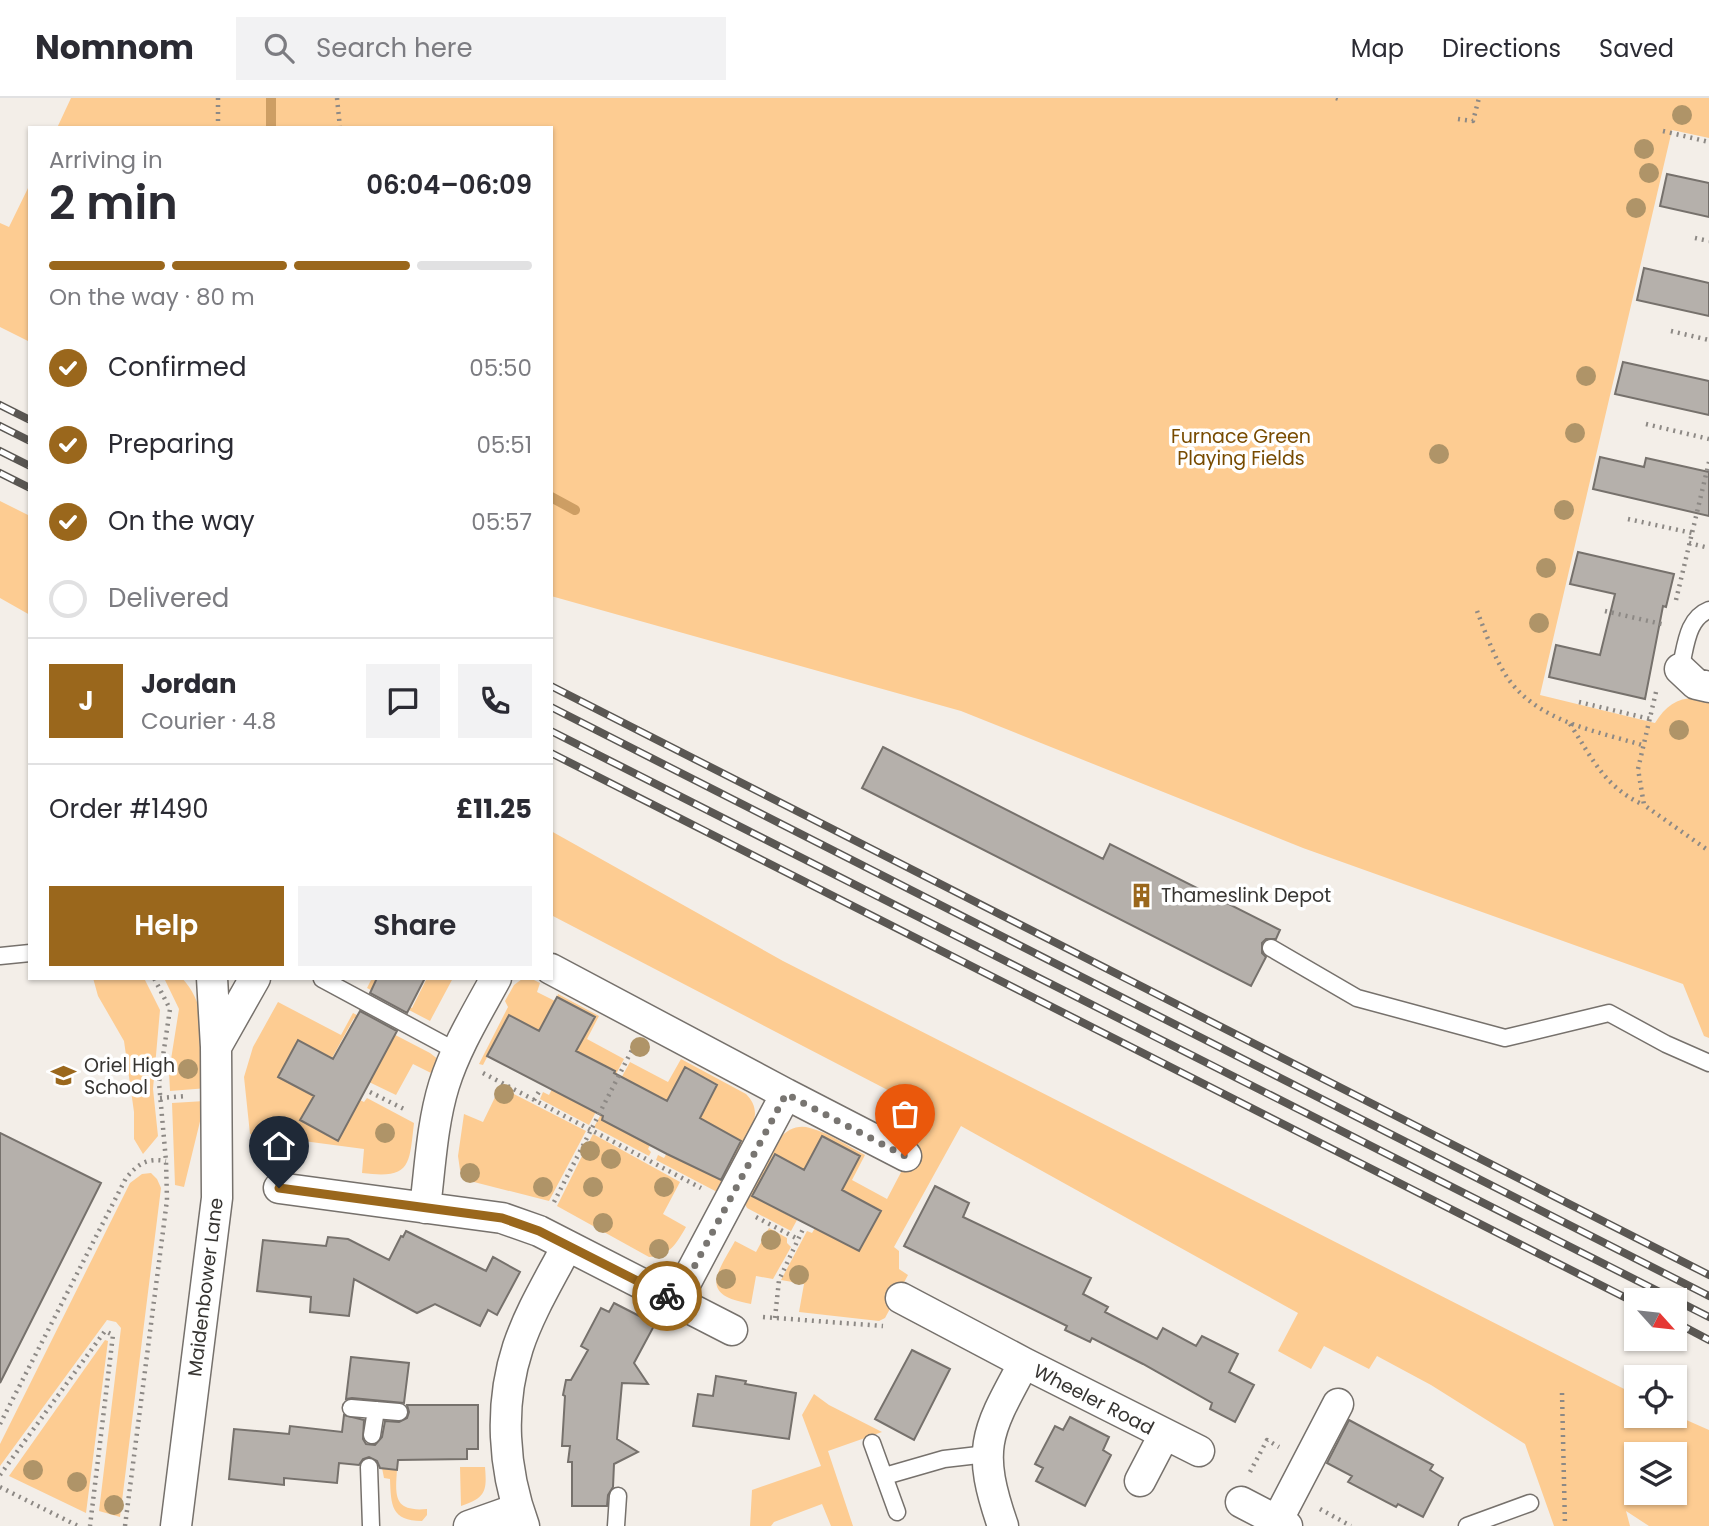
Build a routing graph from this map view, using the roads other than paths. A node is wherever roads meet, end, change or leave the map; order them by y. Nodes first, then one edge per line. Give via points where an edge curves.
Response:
1 (1709, 610) edge
2 (1681, 669) joint
3 (1709, 687) edge
4 (1271, 948) dead end
5 (28, 953) edge
6 (0, 956) edge
7 (553, 970) edge
8 (212, 980) edge
9 (254, 980) edge
10 (324, 980) edge
11 (495, 980) edge
12 (216, 1047) junction
13 (454, 1057) junction
14 (1709, 1063) edge
15 (786, 1094) junction
16 (905, 1156) dead end
17 (279, 1188) dead end
18 (425, 1208) junction
19 (567, 1246) junction
20 (901, 1298) road end
21 (676, 1301) junction
22 (732, 1330) road end
23 (1024, 1363) junction
24 (1338, 1404) dead end
25 (351, 1408) dead end
26 (376, 1410) junction
27 (399, 1412) dead end
28 (373, 1435) dead end
29 (1164, 1435) junction
30 (872, 1443) dead end
31 (1199, 1451) dead end
32 (987, 1454) junction
33 (369, 1466) dead end
34 (885, 1476) junction
35 (1140, 1480) dead end
36 (618, 1496) dead end
37 (1241, 1502) dead end
38 (1530, 1503) dead end
39 (897, 1512) dead end
40 (521, 1517) edge
41 (1282, 1524) edge
42 (176, 1526) edge
43 (371, 1526) edge
44 (469, 1526) edge
45 (616, 1526) edge
46 (1003, 1526) edge
47 (1467, 1526) edge

1 - 2 lane via 1691,626
2 - 3 street via 1696,684
4 - 14 lane via 1357,998 1505,1038 1609,1013
5 - 6 lane
7 - 15 street
8 - 12 street, Maidenbower Lane
9 - 12 street, Maidenbower Lane
10 - 13 lane
11 - 13 street
12 - 42 street, Maidenbower Lane via 217,1198
13 - 18 street via 443,1087
15 - 16 street
15 - 21 street
17 - 18 street
18 - 19 street via 502,1218
19 - 21 street
19 - 40 street via 532,1312 510,1379 505,1443
20 - 23 street, Wheeler Road
21 - 22 street
23 - 29 street, Wheeler Road
23 - 32 street, Wheeler Road via 997,1412
24 - 41 street
25 - 26 lane
26 - 27 lane
26 - 28 lane
29 - 31 street, Wheeler Road
29 - 35 street, Wheeler Road
30 - 34 lane
32 - 34 lane
32 - 46 street, Wheeler Road
33 - 43 lane
34 - 39 lane
36 - 45 lane
37 - 41 street
38 - 47 lane
40 - 44 street

